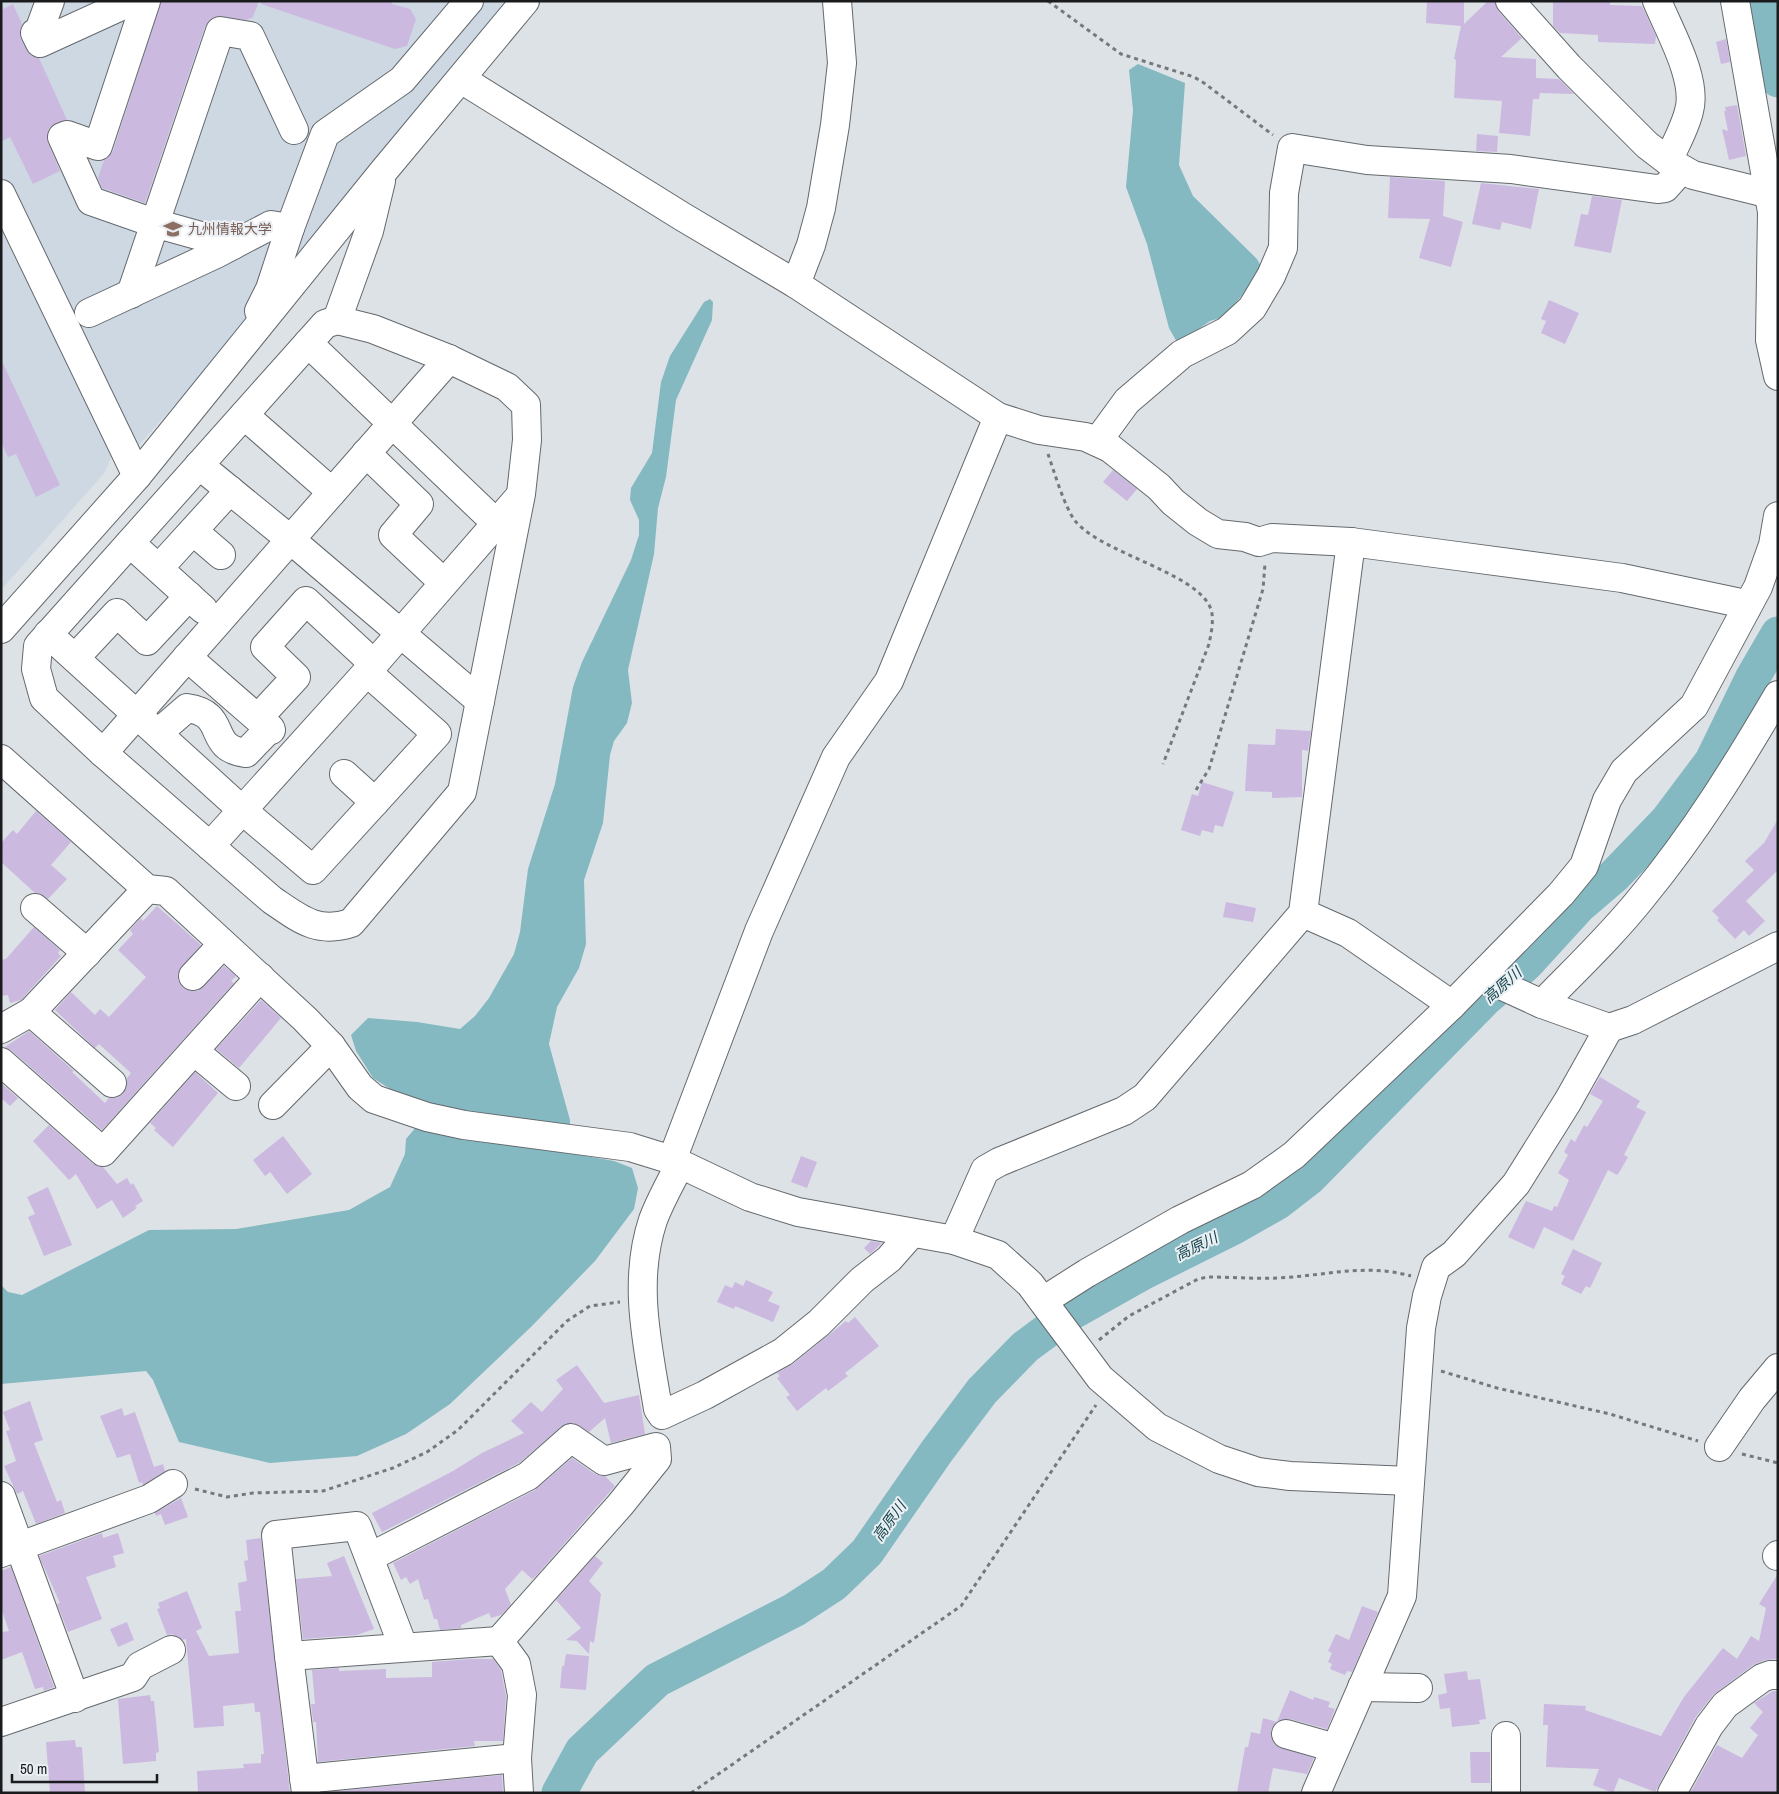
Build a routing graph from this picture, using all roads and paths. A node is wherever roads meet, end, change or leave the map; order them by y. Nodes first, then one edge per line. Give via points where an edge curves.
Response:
1 (50, 1) edge
2 (132, 1) edge
3 (146, 1) edge
4 (469, 1) edge
5 (525, 1) edge
6 (837, 1) edge
7 (1048, 1) edge
8 (1510, 1) edge
9 (1656, 1) edge
10 (1735, 1) edge
11 (461, 79) junction
12 (294, 130) dead end
13 (1292, 148) junction
14 (1675, 165) junction
15 (382, 173) junction
16 (1, 194) edge
17 (1774, 195) edge
18 (154, 223) junction
19 (290, 228) junction
20 (233, 245) junction
21 (796, 284) junction
22 (130, 294) junction
23 (90, 313) dead end
24 (337, 320) junction
25 (308, 343) junction
26 (449, 359) junction
27 (1778, 376) edge
28 (244, 415) junction
29 (998, 417) junction
30 (392, 424) junction
31 (1039, 430) junction
32 (1097, 442) junction
33 (366, 454) junction
34 (199, 465) junction
35 (133, 467) junction
36 (230, 490) junction
37 (332, 492) junction
38 (521, 494) junction
39 (1778, 516) edge
40 (496, 523) junction
41 (193, 531) junction
42 (291, 540) junction
43 (1259, 542) junction
44 (1351, 542) junction
45 (130, 543) junction
46 (1775, 546) edge
47 (221, 555) dead end
48 (158, 568) junction
49 (443, 582) junction
50 (189, 596) junction
51 (1746, 609) junction
52 (218, 622) junction
53 (1, 629) edge
54 (400, 633) junction
55 (48, 634) junction
56 (187, 657) junction
57 (75, 658) junction
58 (371, 668) junction
59 (1778, 695) edge
60 (480, 702) junction
61 (137, 714) junction
62 (264, 723) junction
63 (158, 733) junction
64 (295, 750) junction
65 (103, 753) junction
66 (1, 759) edge
67 (1163, 764) dead end
68 (344, 774) dead end
69 (1196, 790) dead end
70 (375, 802) junction
71 (242, 810) junction
72 (210, 846) junction
73 (147, 889) junction
74 (35, 908) dead end
75 (1303, 913) junction
76 (223, 944) junction
77 (1778, 946) edge
78 (87, 953) junction
79 (194, 976) dead end
80 (1481, 976) junction
81 (260, 978) junction
82 (1542, 1004) junction
83 (1452, 1005) junction
84 (11, 1021) edge
85 (1609, 1028) junction
86 (331, 1046) junction
87 (194, 1050) junction
88 (1, 1062) edge
89 (112, 1083) dead end
90 (236, 1086) dead end
91 (273, 1105) dead end
92 (676, 1162) junction
93 (911, 1234) junction
94 (954, 1240) junction
95 (642, 1281) junction
96 (1431, 1282) junction
97 (1043, 1301) junction
98 (1082, 1353) junction
99 (1419, 1365) junction
100 (1778, 1368) edge
101 (1098, 1402) dead end
102 (662, 1415) junction
103 (1719, 1447) junction
104 (656, 1448) junction
105 (1778, 1463) edge
106 (1410, 1481) junction
107 (173, 1484) joint
108 (1, 1496) edge
109 (10, 1549) edge
110 (370, 1557) junction
111 (499, 1640) junction
112 (402, 1646) junction
113 (171, 1650) dead end
114 (289, 1656) junction
115 (1778, 1675) edge
116 (1362, 1686) junction
117 (1418, 1688) dead end
118 (75, 1698) junction
119 (1, 1722) edge
120 (1286, 1734) dead end
121 (1506, 1736) dead end
122 (1335, 1748) junction
123 (517, 1758) junction
124 (305, 1786) edge
125 (519, 1793) edge
126 (691, 1793) edge
127 (1316, 1793) edge
128 (1506, 1793) edge
129 (1672, 1793) edge

1 - 2 street via 36,33 40,42
3 - 18 street via 98,146 67,135 62,137 91,202
4 - 19 street via 402,80 325,134
5 - 11 street
6 - 21 street via 842,63 835,125 821,208
7 - 13 path via 1121,54 1204,83
8 - 14 street via 1634,132
9 - 14 street via 1690,89 1690,110
10 - 17 street
11 - 15 street
11 - 21 street
12 - 18 street via 250,36 220,30
13 - 14 street via 1367,160 1511,169 1657,188 1665,188
13 - 32 street via 1284,193 1283,248 1252,308 1227,331 1182,354 1127,401
14 - 17 street via 1693,175
15 - 24 street via 369,231
15 - 35 street
16 - 35 street
17 - 27 street via 1770,340
18 - 20 street
18 - 22 street
19 - 20 street via 271,225
19 - 35 street via 263,307
20 - 22 street
21 - 29 street
22 - 23 street
24 - 25 street via 325,324
24 - 26 street via 373,329
25 - 28 street
25 - 30 street
26 - 30 street
26 - 38 street via 507,386 526,405 527,440
28 - 34 street
28 - 37 street
29 - 31 street
29 - 92 street via 890,681 836,757 759,931
30 - 33 street
30 - 40 street
31 - 32 street via 1086,437
31 - 67 path via 1075,521 1092,536 1196,589 1210,607 1212,628 1209,644
32 - 43 street via 1110,448 1198,522 1218,534
33 - 37 street
33 - 49 street via 419,504 393,535
34 - 36 street
34 - 45 street
35 - 53 street
36 - 41 street
36 - 42 street
37 - 42 street
38 - 40 street
38 - 60 street
39 - 46 street
40 - 49 street
41 - 47 street
41 - 48 street
42 - 52 street
42 - 54 street
43 - 44 street via 1272,538
43 - 69 path via 1265,557 1263,590 1209,769
44 - 51 street via 1622,578 1736,602
44 - 75 street
45 - 48 street
45 - 55 street
46 - 51 street
48 - 50 street
49 - 54 street
50 - 52 street
50 - 57 street via 147,641 117,613
51 - 80 street via 1694,706 1624,771 1606,800 1584,866 1562,894
52 - 56 street
54 - 58 street
54 - 60 street
55 - 57 street
55 - 65 street via 38,646 36,669 44,698
56 - 61 street
56 - 62 street
57 - 61 street
58 - 62 street via 306,601 265,647 296,677
58 - 64 street
58 - 70 street via 437,734
59 - 82 street via 1712,805 1678,853 1642,898
60 - 72 street via 462,792 352,923 336,928 319,927 298,918 272,900
61 - 63 street
61 - 65 street
62 - 63 street via 246,753 234,752 224,745 211,717 202,710 187,708
62 - 64 street
63 - 71 street
64 - 71 street
65 - 72 street
66 - 73 street
68 - 70 street
70 - 71 street via 312,870
71 - 72 street
73 - 76 street via 166,891
73 - 78 street
74 - 78 street
75 - 83 street via 1348,933
75 - 94 street via 1145,1096 1124,1111 985,1170
76 - 79 street
76 - 81 street
77 - 85 street via 1632,1020
78 - 84 street
80 - 82 street
80 - 83 street
81 - 86 street
81 - 87 street
82 - 85 street
83 - 97 street via 1294,1155 1252,1185 1180,1220
84 - 89 street
85 - 96 street via 1516,1184 1454,1254 1436,1267
86 - 91 street
86 - 92 street via 360,1087 374,1099 427,1117 464,1125 630,1147
87 - 88 street via 103,1152
87 - 90 street
92 - 93 street via 750,1197 798,1212
92 - 95 street via 654,1219
93 - 94 street
93 - 102 street via 889,1260 862,1280 819,1323 783,1352 704,1396
94 - 97 street via 998,1255 1030,1284
95 - 102 street via 642,1315 658,1409
95 - 107 path via 622,1302 590,1306 567,1321 458,1430 427,1452 393,1468 323,1491 227,1497
96 - 98 path via 1392,1271 1361,1269 1279,1278 1198,1279 1129,1316
96 - 99 street via 1421,1328
97 - 98 street
98 - 106 street via 1100,1378 1157,1427 1219,1459 1258,1472 1282,1475
99 - 103 path via 1497,1388 1610,1414
99 - 106 street
100 - 103 street via 1752,1398
101 - 126 path via 961,1606
102 - 104 street via 655,1421
103 - 105 path
104 - 110 street via 604,1461 571,1438 528,1476
104 - 111 street via 657,1459 620,1505
106 - 116 street via 1402,1596
107 - 109 street via 149,1499
108 - 109 street
109 - 118 street
110 - 112 street
110 - 114 street via 357,1526 276,1536
111 - 112 street
111 - 123 street via 516,1664 522,1695
112 - 114 street
113 - 118 street via 140,1666 133,1677
114 - 124 street
115 - 129 street via 1762,1678 1725,1705 1709,1726
116 - 117 street
116 - 122 street
118 - 119 street
120 - 122 street
121 - 128 street
122 - 127 street
123 - 124 street
123 - 125 street

